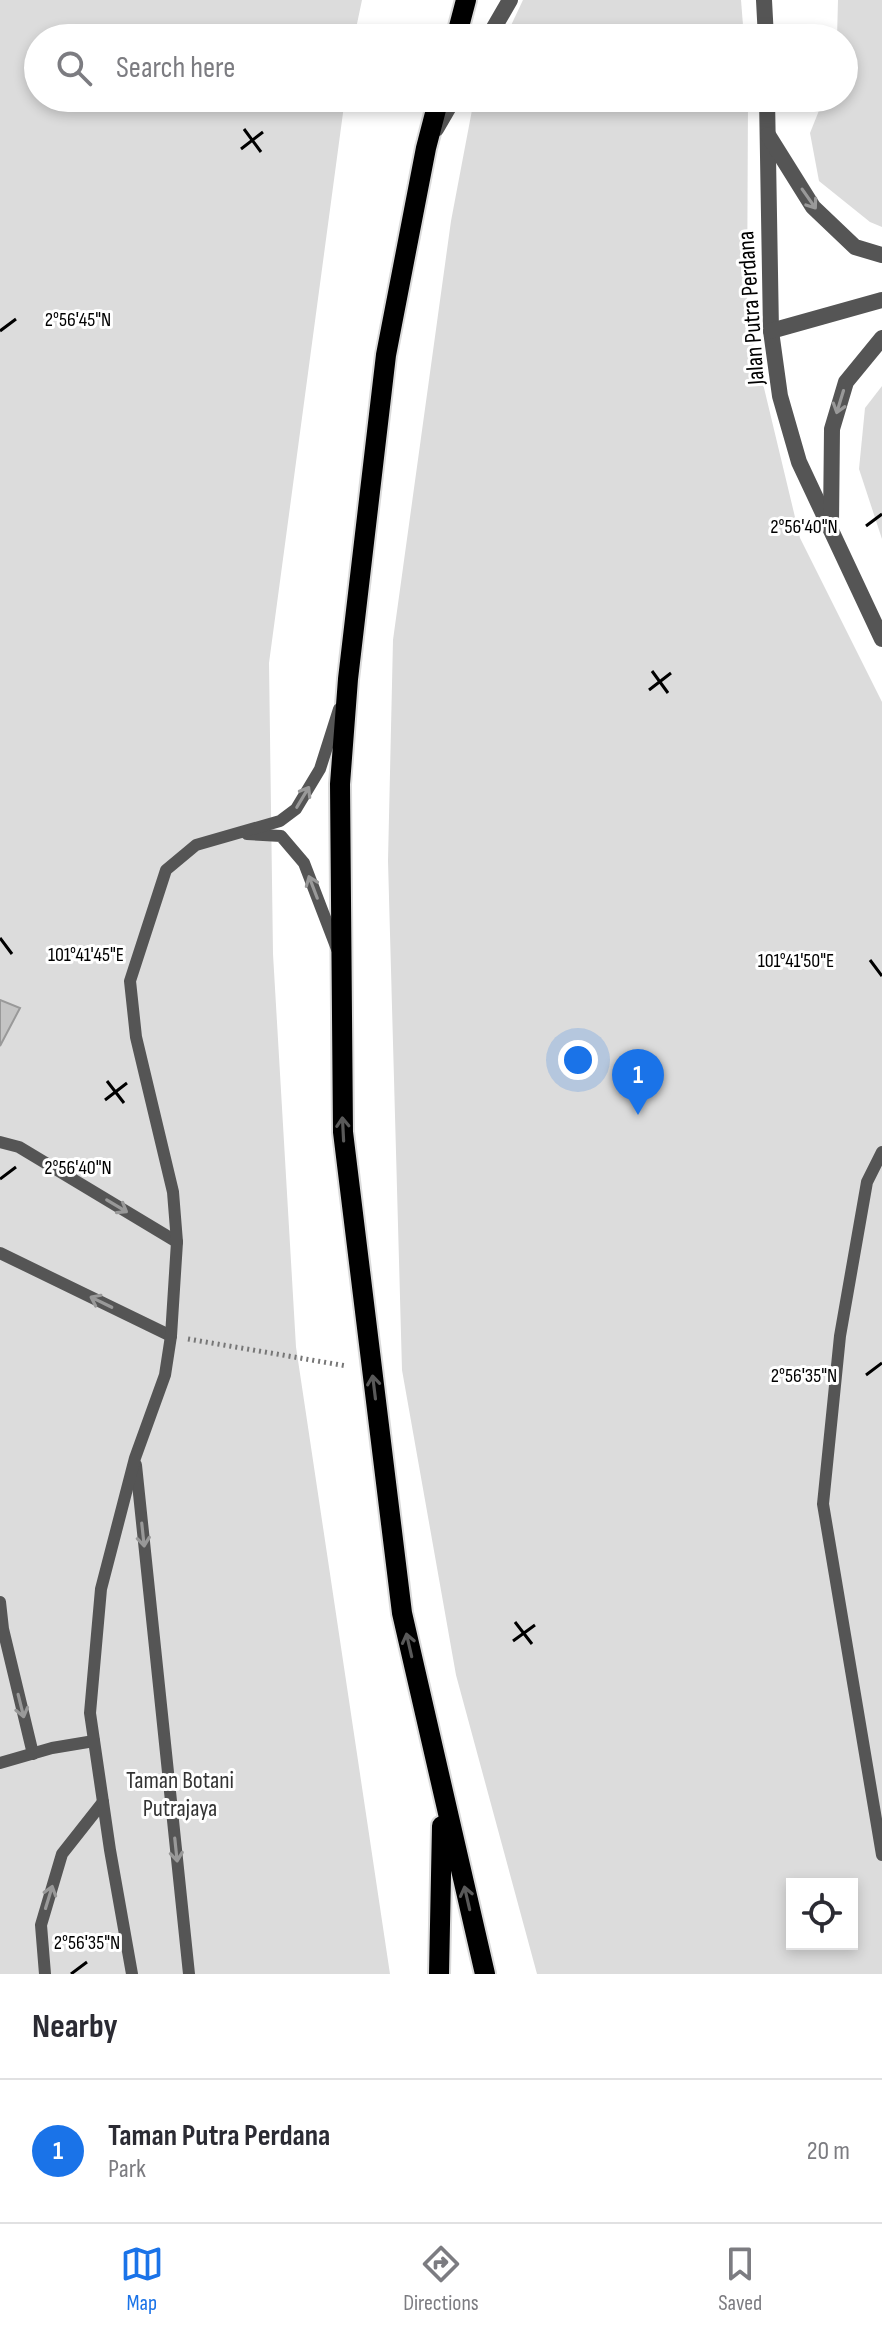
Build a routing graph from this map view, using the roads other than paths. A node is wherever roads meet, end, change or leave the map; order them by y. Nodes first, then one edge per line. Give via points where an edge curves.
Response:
1 (466, 0) edge
2 (510, 0) edge
3 (764, 0) edge
4 (460, 24) edge
5 (496, 24) edge
6 (765, 24) edge
7 (435, 112) edge
8 (446, 112) edge
9 (767, 112) edge
10 (768, 134) junction
11 (426, 148) junction
12 (882, 255) edge
13 (882, 300) edge
14 (771, 331) junction
15 (882, 338) edge
16 (830, 529) junction
17 (882, 639) edge
18 (348, 679) junction
19 (237, 834) junction
20 (341, 960) junction
21 (0, 1142) edge
22 (882, 1152) edge
23 (177, 1242) junction
24 (0, 1253) edge
25 (171, 1336) junction
26 (135, 1458) junction
27 (0, 1602) edge
28 (94, 1741) junction
29 (33, 1754) junction
30 (0, 1763) edge
31 (443, 1797) junction
32 (103, 1802) junction
33 (882, 1855) edge
34 (45, 1974) edge
35 (132, 1974) edge
36 (189, 1974) edge
37 (439, 1974) edge
38 (485, 1974) edge

1 - 4 main road
2 - 5 street
3 - 6 street
7 - 11 main road
8 - 11 street
9 - 10 street, Jalan Putra Perdana
10 -> 12 street via 813,207 855,247
10 - 14 street, Jalan Putra Perdana
11 - 18 main road via 386,355
13 - 14 street
14 - 16 street, Jalan Putra Perdana via 780,396 799,462
15 -> 16 street via 846,382 832,429
16 - 17 street, Jalan Putra Perdana
19 -> 18 lane via 280,821 296,809 320,769
18 - 20 main road via 340,784
20 -> 19 lane via 304,863 281,836
19 - 23 lane via 196,845 166,870 130,981 136,1037 173,1192
31 -> 20 main road via 402,1613 372,1371 343,1132
21 -> 23 lane via 19,1147
22 - 33 lane via 867,1182 840,1336 823,1504
23 - 25 lane
25 -> 24 lane
25 - 26 lane via 165,1375
26 - 28 lane via 101,1589 90,1713
26 -> 36 lane
27 -> 29 lane
28 - 29 lane
28 - 32 lane
29 - 30 lane
31 - 37 main road
38 -> 31 main road
34 -> 32 lane via 41,1925 62,1854
32 - 35 lane

